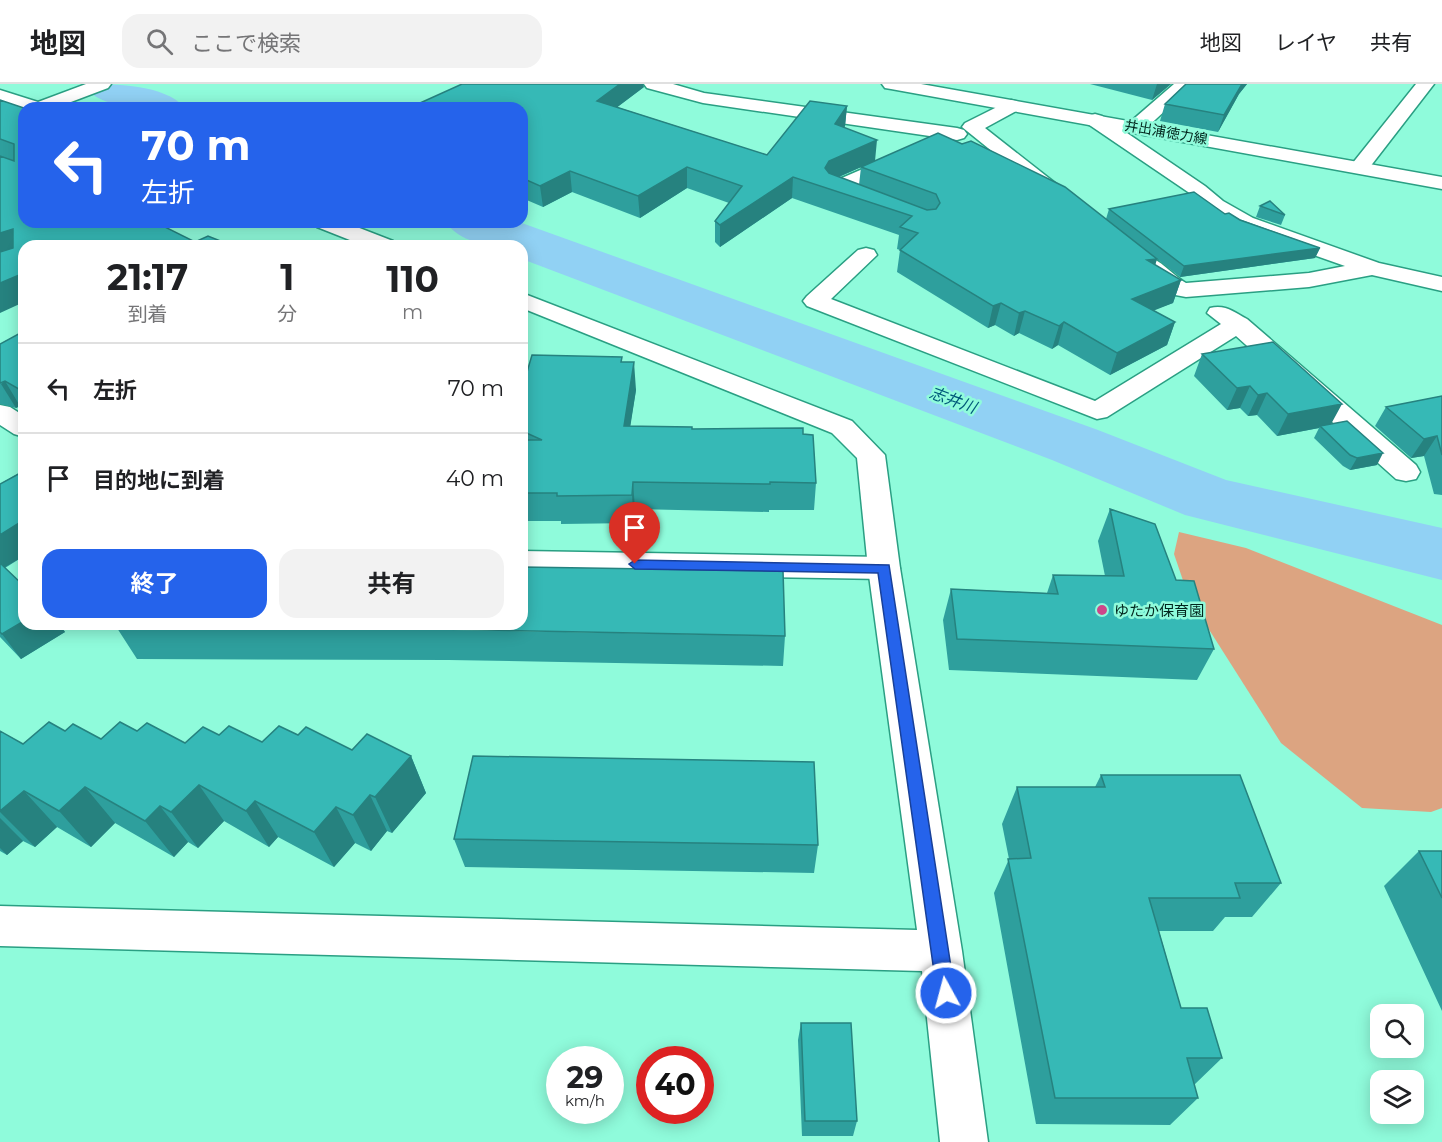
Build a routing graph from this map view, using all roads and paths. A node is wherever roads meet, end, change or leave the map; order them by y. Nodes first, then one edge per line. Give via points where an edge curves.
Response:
1 (102, 84) edge
2 (653, 84) edge
3 (891, 84) edge
4 (1185, 84) edge
5 (1431, 86) edge
6 (0, 95) edge
7 (20, 102) edge
8 (54, 102) edge
9 (1011, 106) junction
10 (1095, 120) junction
11 (1136, 127) junction
12 (964, 130) junction
13 (1359, 168) junction
14 (1442, 183) edge
15 (879, 205) edge
16 (1077, 210) edge
17 (340, 228) edge
18 (370, 240) edge
19 (1123, 246) edge
20 (866, 255) dead end
21 (1372, 268) junction
22 (1442, 284) edge
23 (1178, 290) junction
24 (528, 302) edge
25 (1238, 324) junction
26 (0, 413) edge
27 (18, 424) edge
28 (1406, 472) dead end
29 (528, 562) edge
30 (884, 568) junction
31 (0, 926) edge
32 (941, 951) junction
33 (964, 1142) edge

1 - 8 street
2 - 12 street via 703,98
3 - 9 street, 井出浦徳力線
4 - 11 street
5 - 13 street
6 - 7 street
9 - 10 street, 井出浦徳力線
9 - 12 street
10 - 11 street, 井出浦徳力線
10 - 21 street via 1245,223
11 - 13 street, 井出浦徳力線
12 - 15 street via 835,188
12 - 16 street
13 - 14 street, 井出浦徳力線
17 - 18 street
19 - 23 street
20 - 25 street via 815,301 1097,411
21 - 22 street
21 - 23 street via 1309,280
23 - 25 street
24 - 30 street via 842,427 871,455
25 - 28 street
26 - 27 street
29 - 30 street
30 - 32 street
31 - 32 street
32 - 33 street

